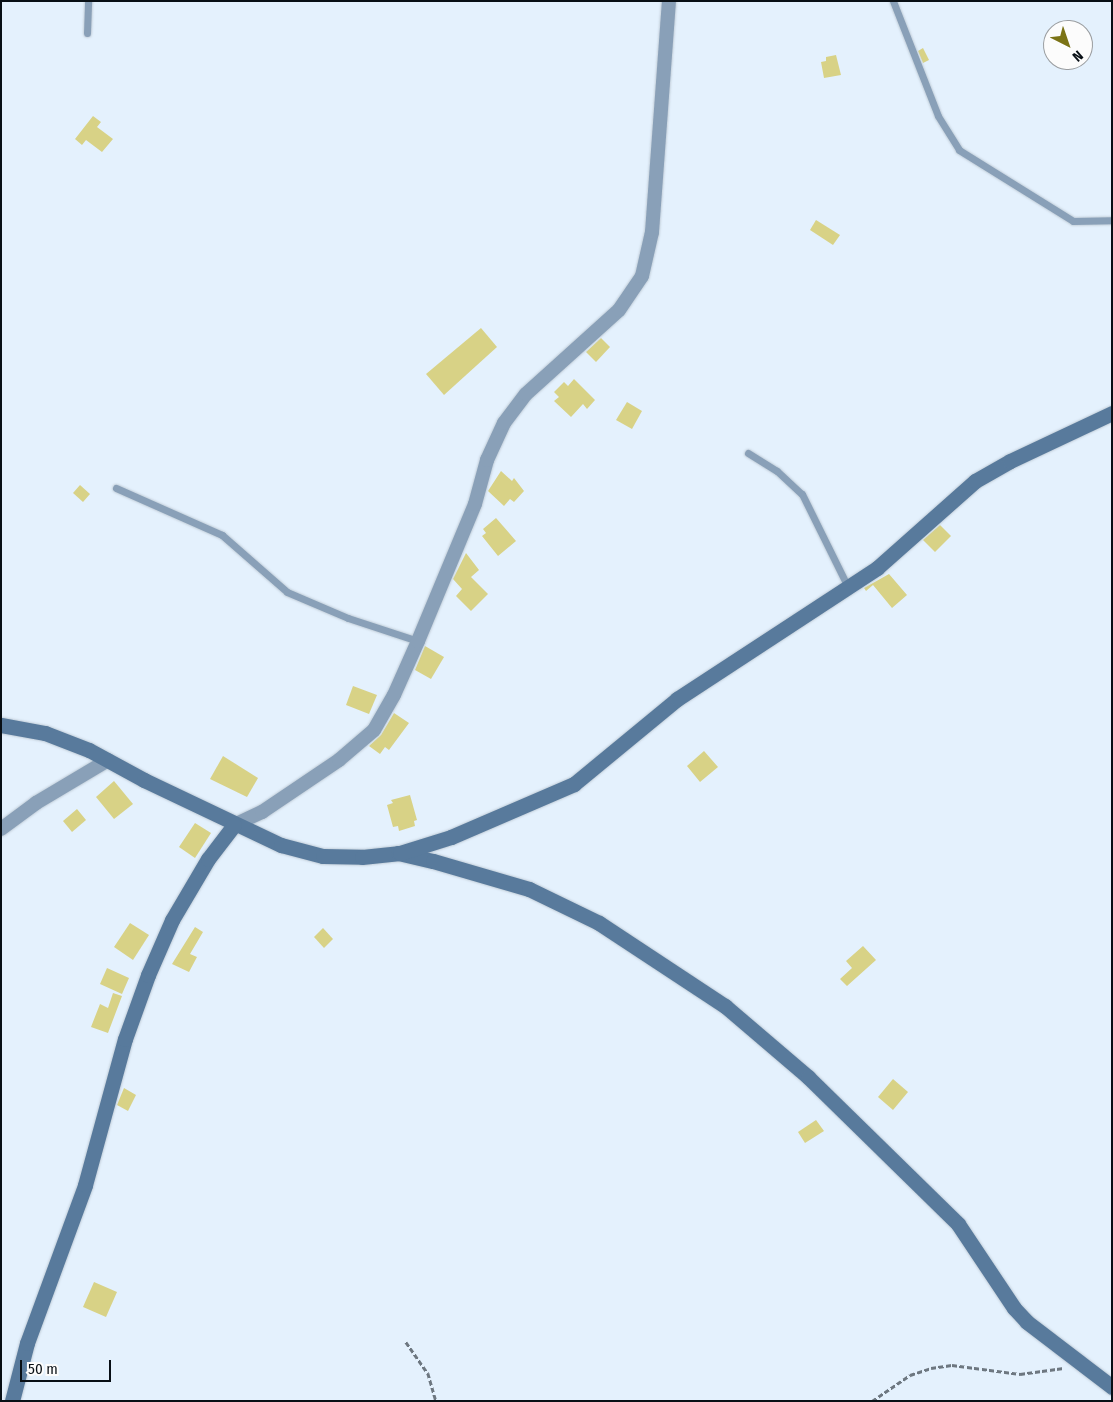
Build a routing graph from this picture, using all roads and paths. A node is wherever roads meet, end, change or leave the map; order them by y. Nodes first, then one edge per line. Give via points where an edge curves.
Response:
1 (88, 1) edge
2 (669, 1) edge
3 (893, 1) edge
4 (87, 33) dead end
5 (1112, 220) edge
6 (1112, 413) edge
7 (748, 453) dead end
8 (116, 488) dead end
9 (849, 588) junction
10 (418, 641) junction
11 (1, 725) edge
12 (108, 760) junction
13 (234, 825) junction
14 (1, 829) edge
15 (398, 853) junction
16 (406, 1342) dead end
17 (1086, 1366) junction
18 (1112, 1386) edge
19 (12, 1401) edge
20 (436, 1401) edge
21 (872, 1401) edge

1 - 4 lane
2 - 10 street via 652,232 642,276 619,310 526,394 504,423 487,460 475,504
3 - 5 lane via 945,132 959,150 1073,221
6 - 9 street via 990,471
7 - 9 lane via 777,471 802,494
8 - 10 lane via 222,535 286,592 348,618
9 - 15 street via 677,699 574,784 451,837
10 - 13 street via 374,730 339,760 262,812
11 - 12 street via 45,733
12 - 13 street
12 - 14 street via 36,803
13 - 15 street via 281,846 323,856 362,857
13 - 19 street via 208,859 172,920 148,975 125,1039 85,1185 27,1343
15 - 17 street via 529,889 555,900 654,956 725,1006 844,1111 958,1224 1014,1308 1027,1322
16 - 20 path via 428,1373
17 - 18 street
17 - 21 path via 1020,1374 952,1365 938,1367 910,1375

